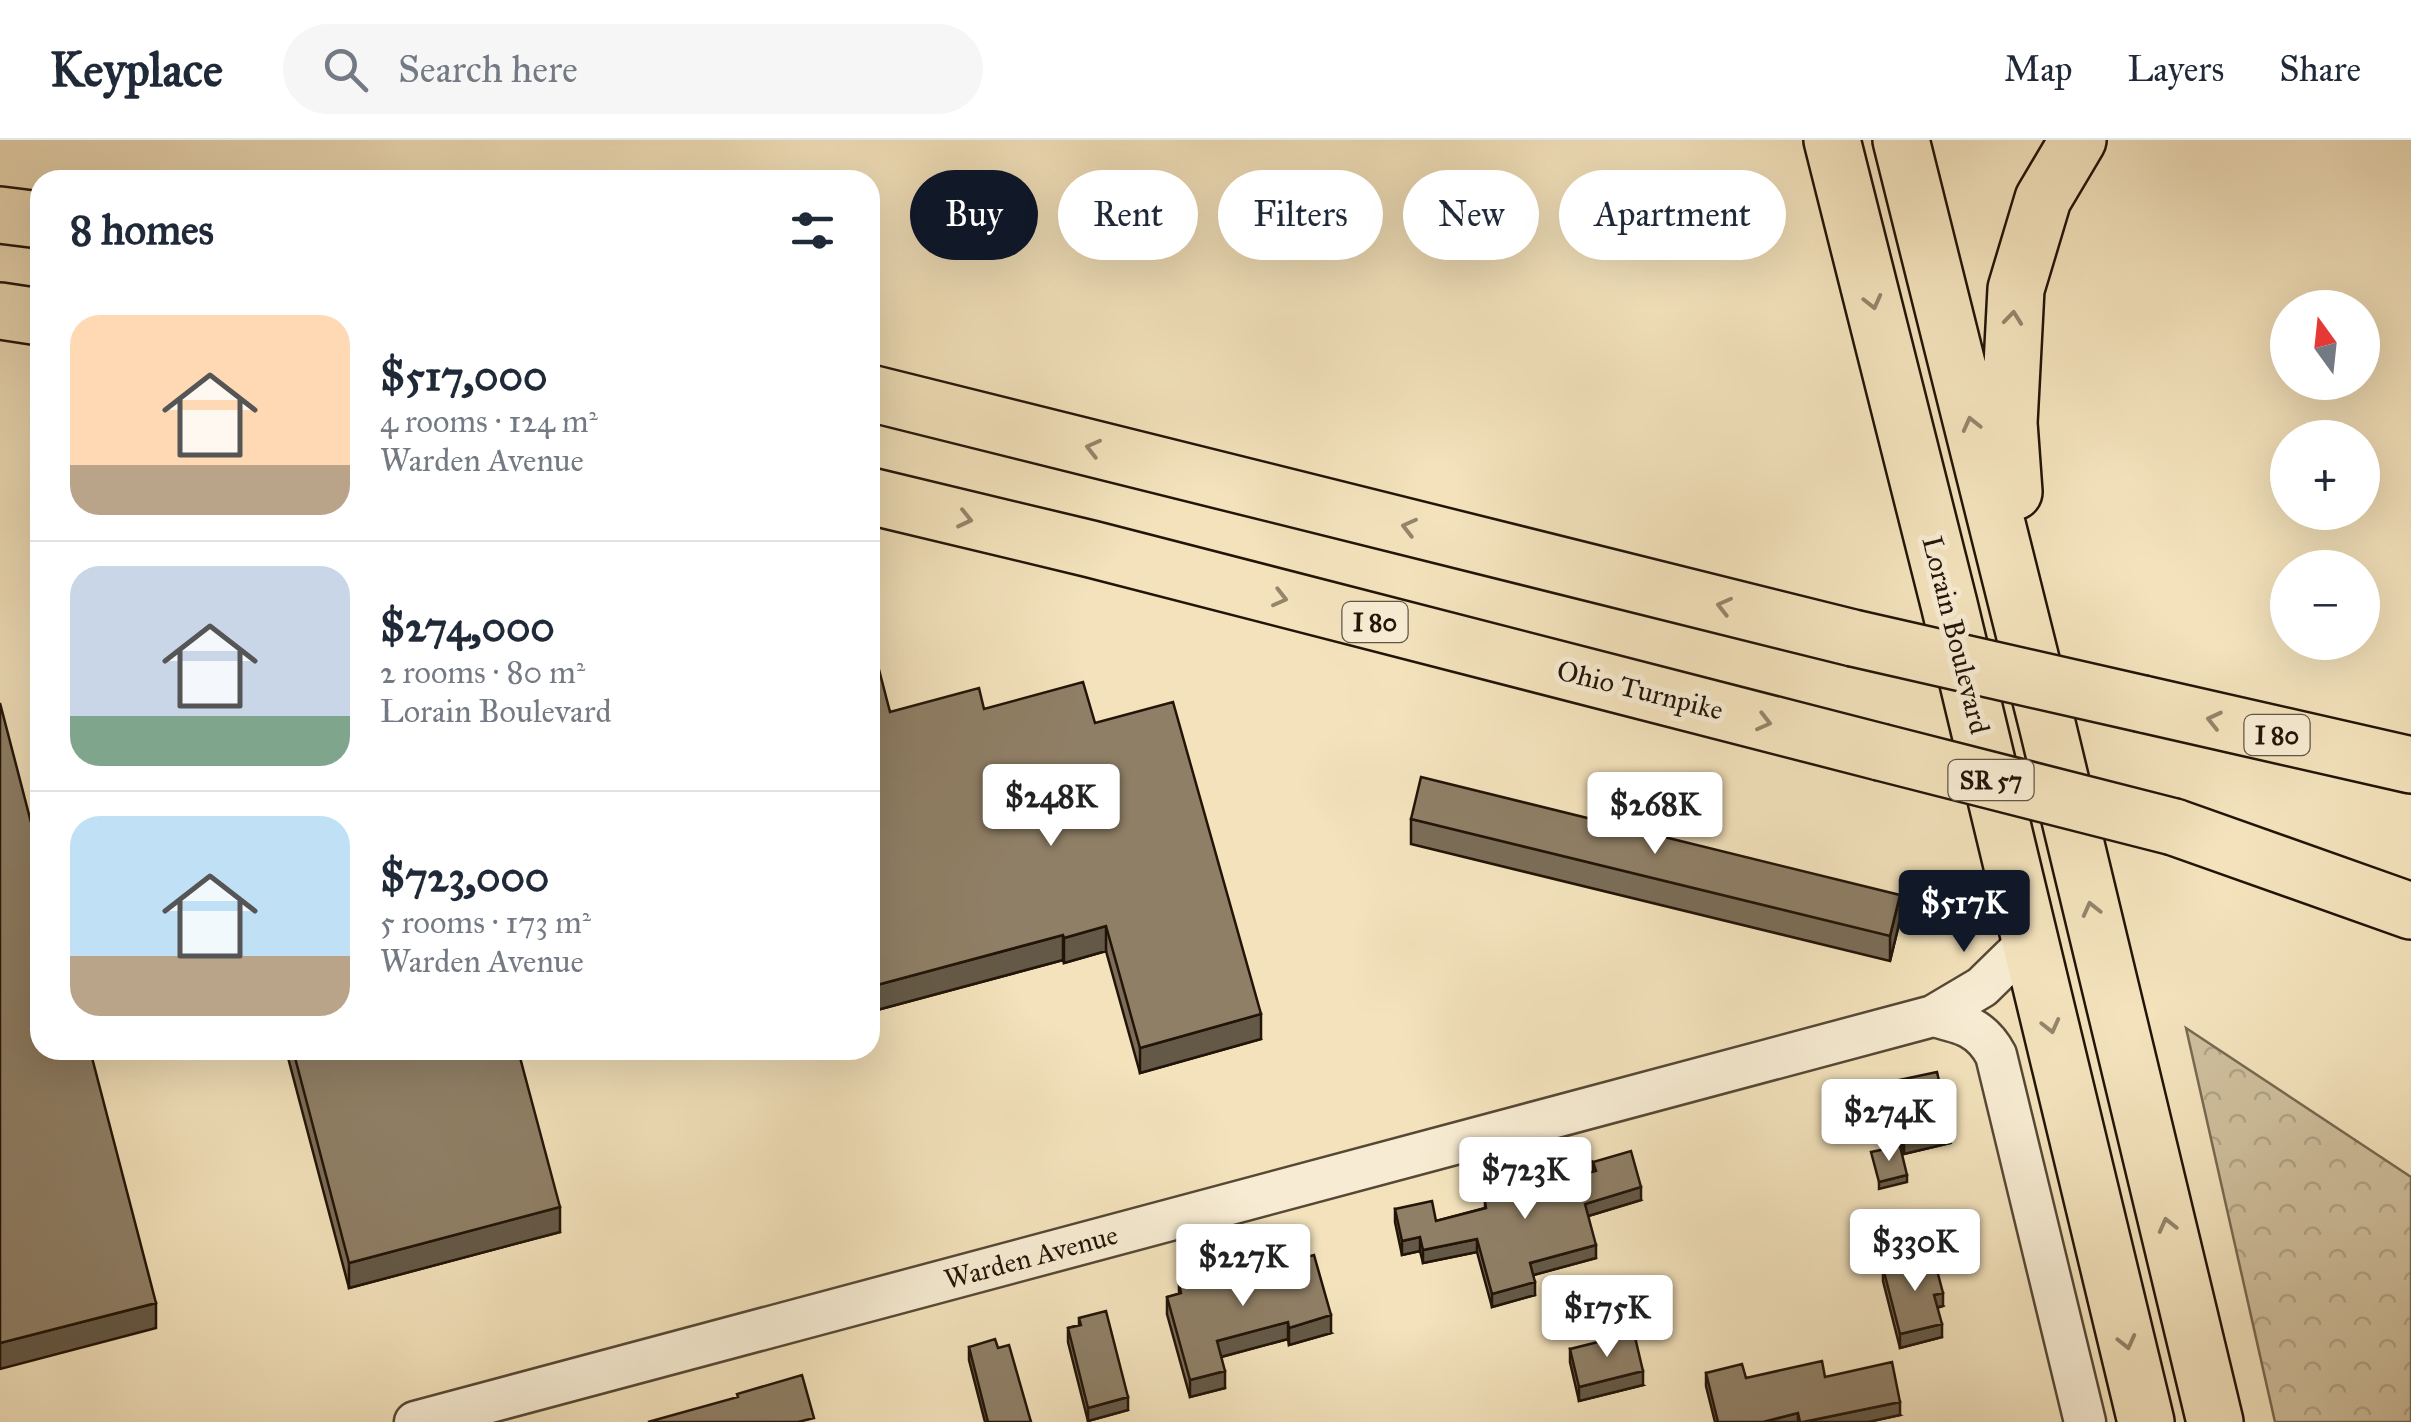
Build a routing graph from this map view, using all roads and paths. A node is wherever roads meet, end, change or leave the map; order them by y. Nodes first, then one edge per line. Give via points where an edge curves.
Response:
1 (1832, 140) edge
2 (1900, 140) edge
3 (2078, 140) edge
4 (0, 214) edge
5 (30, 218) edge
6 (0, 311) edge
7 (30, 316) edge
8 (880, 395) edge
9 (880, 498) edge
10 (2048, 728) junction
11 (2411, 765) edge
12 (2174, 826) junction
13 (2411, 881) edge
14 (2411, 911) edge
15 (2030, 940) junction
16 (1933, 1016) junction
17 (414, 1422) edge
18 (2084, 1422) edge
19 (2146, 1422) edge
20 (2215, 1422) edge

1 -> 15 highway, Lorain Boulevard / SR 57
10 -> 2 highway, SR 57
10 -> 3 highway via 2016,518 2011,343 2016,289 2043,199
4 - 5 highway
6 - 7 highway
11 -> 8 highway, I 80, bridge via 1852,638
9 -> 12 highway, Ohio Turnpike / I 80, bridge
20 -> 10 highway, SR 57
12 - 13 highway, Ohio Turnpike / I 80
12 - 14 highway
15 - 16 street, Warden Avenue via 1982,987
15 -> 19 highway, Lorain Boulevard / SR 57
16 - 17 street, Warden Avenue
16 - 18 street via 1978,1030 1996,1054

